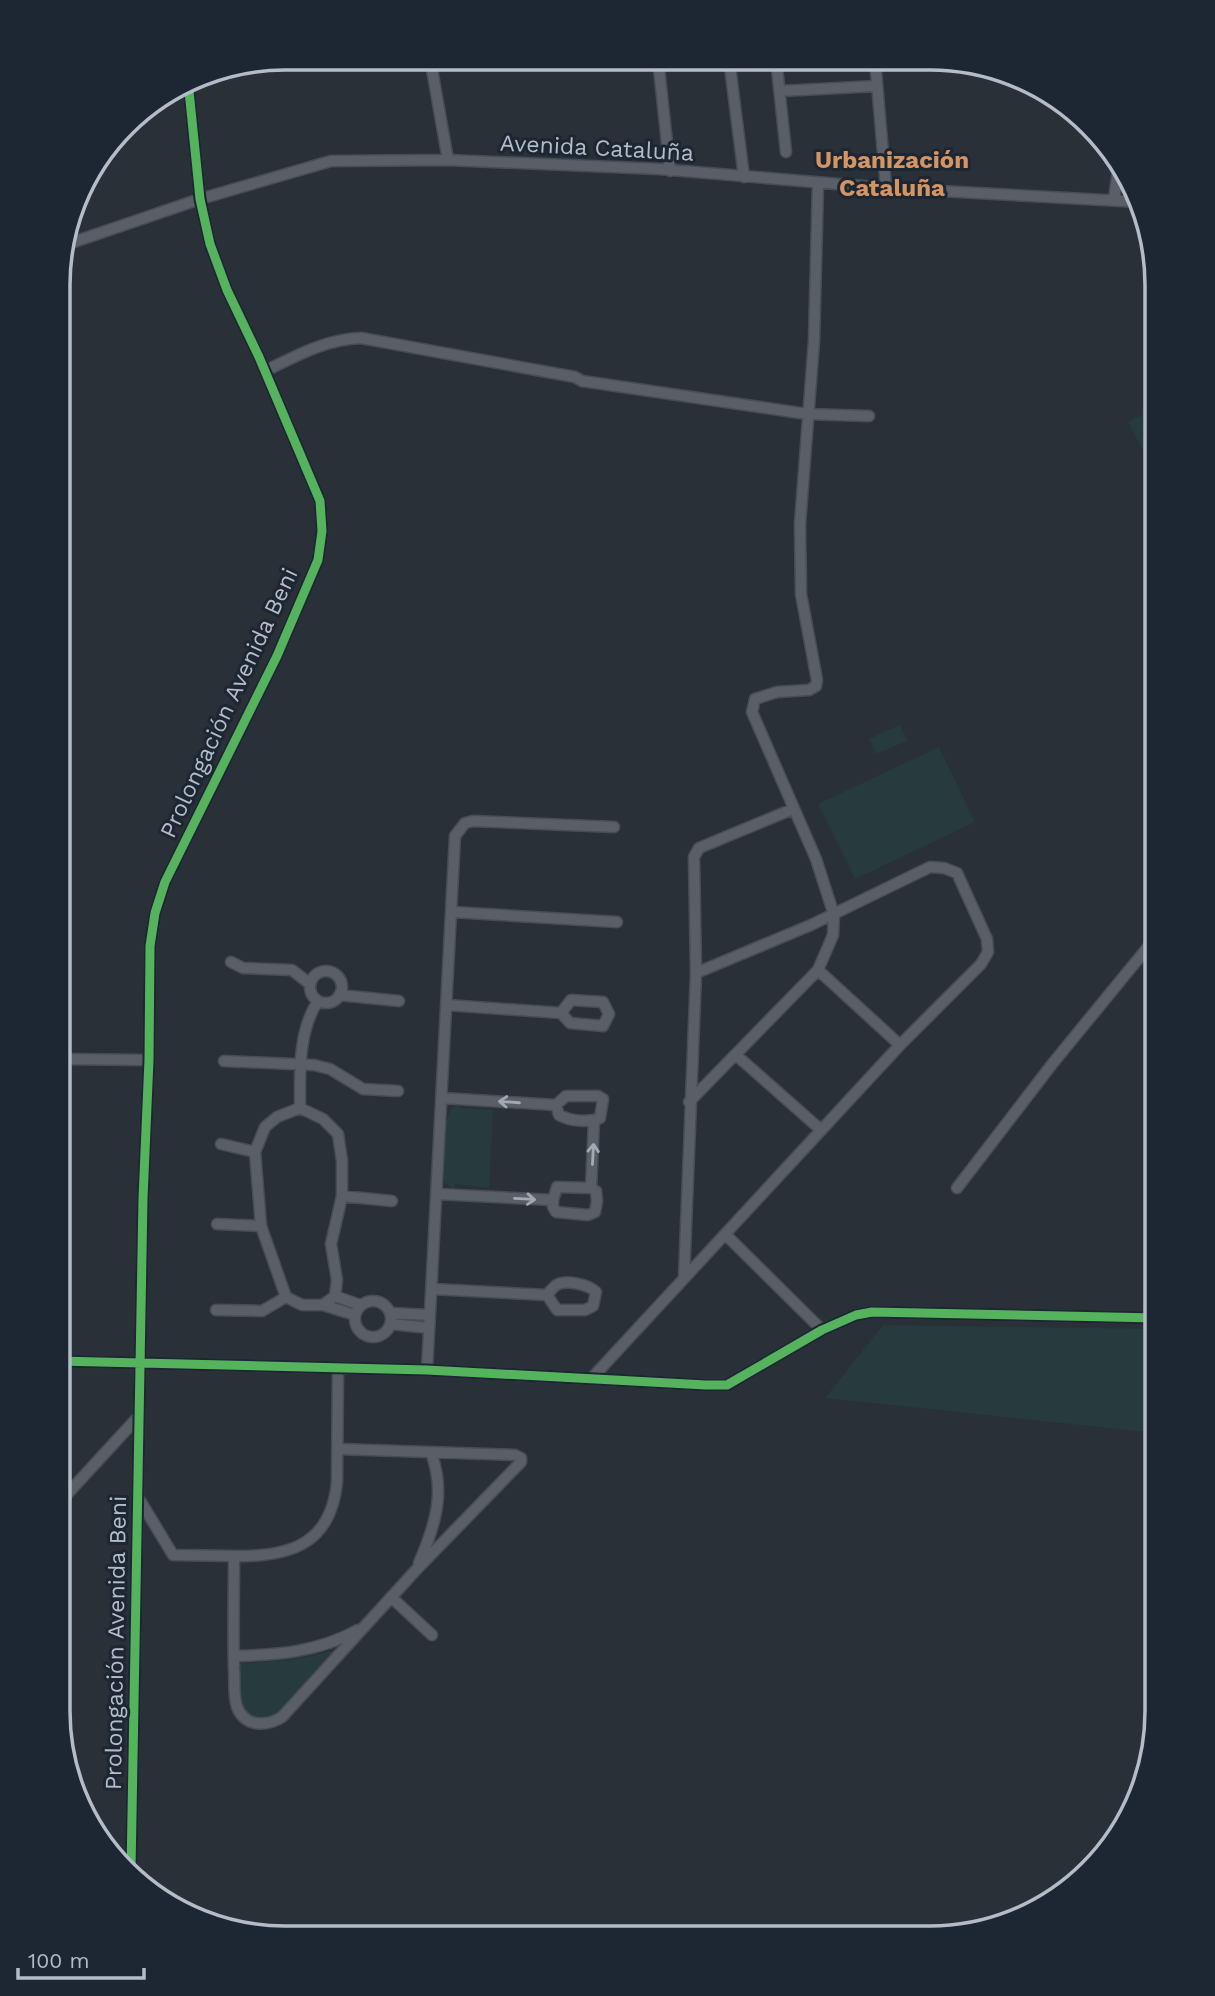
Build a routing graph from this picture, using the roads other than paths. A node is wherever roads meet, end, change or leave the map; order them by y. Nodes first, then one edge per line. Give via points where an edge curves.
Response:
1 (432, 70) edge
2 (659, 70) edge
3 (730, 70) edge
4 (777, 70) edge
5 (876, 70) edge
6 (877, 86) junction
7 (780, 90) junction
8 (189, 93) edge
9 (786, 152) dead end
10 (448, 160) junction
11 (670, 171) junction
12 (744, 177) junction
13 (1117, 179) edge
14 (818, 183) junction
15 (886, 188) junction
16 (200, 200) junction
17 (1114, 200) junction
18 (1128, 201) edge
19 (75, 239) edge
20 (265, 371) junction
21 (807, 414) junction
22 (869, 416) dead end
23 (793, 809) junction
24 (614, 827) dead end
25 (453, 912) junction
26 (834, 915) junction
27 (617, 922) dead end
28 (1145, 951) edge
29 (231, 962) dead end
30 (818, 970) junction
31 (696, 973) junction
32 (310, 984) junction
33 (339, 995) junction
34 (318, 1001) junction
35 (399, 1001) dead end
36 (447, 1005) junction
37 (561, 1013) junction
38 (900, 1045) junction
39 (736, 1055) junction
40 (70, 1059) edge
41 (149, 1060) junction
42 (224, 1061) dead end
43 (301, 1064) junction
44 (398, 1091) dead end
45 (442, 1098) junction
46 (689, 1102) junction
47 (556, 1105) junction
48 (300, 1108) junction
49 (594, 1120) junction
50 (821, 1130) junction
51 (221, 1144) dead end
52 (255, 1152) junction
53 (591, 1188) junction
54 (957, 1188) dead end
55 (437, 1194) junction
56 (342, 1196) junction
57 (553, 1200) junction
58 (392, 1201) dead end
59 (217, 1224) dead end
60 (261, 1226) junction
61 (726, 1235) junction
62 (684, 1278) junction
63 (432, 1289) junction
64 (547, 1295) junction
65 (335, 1296) junction
66 (286, 1297) junction
67 (323, 1305) junction
68 (216, 1310) dead end
69 (358, 1310) junction
70 (391, 1313) junction
71 (429, 1315) junction
72 (1145, 1318) edge
73 (391, 1324) junction
74 (429, 1328) junction
75 (822, 1330) junction
76 (70, 1361) edge
77 (141, 1362) junction
78 (338, 1368) junction
79 (427, 1370) junction
80 (590, 1379) junction
81 (139, 1416) junction
82 (338, 1449) junction
83 (431, 1452) junction
84 (70, 1491) edge
85 (138, 1496) junction
86 (234, 1556) junction
87 (416, 1570) junction
88 (391, 1597) junction
89 (367, 1624) junction
90 (432, 1635) dead end
91 (234, 1656) junction
92 (131, 1861) edge

1 - 10 street
2 - 11 street
3 - 12 street
4 - 7 street
5 - 6 street
6 - 7 street
6 - 15 street
7 - 9 street
8 - 16 street, Prolongación Avenida Beni
10 - 11 street, Avenida Cataluña
10 - 16 street, Avenida Cataluña via 331,161
11 - 12 street, Avenida Cataluña
12 - 14 street, Avenida Cataluña
13 - 17 street
14 - 15 street, Avenida Cataluña
14 - 21 street via 814,341
15 - 17 street, Avenida Cataluña
16 - 19 street, Avenida Cataluña
16 - 20 street, Prolongación Avenida Beni via 227,290
17 - 18 street, Avenida Cataluña
20 - 21 street via 323,344 361,338 582,381
20 - 41 street, Prolongación Avenida Beni via 320,501 318,560 155,913 150,946
21 - 22 street
21 - 23 street via 800,524 802,593 816,686 755,699 752,706
23 - 26 street
23 - 31 street via 699,848 694,857
24 - 25 street via 465,823 455,836
25 - 27 street
25 - 36 street
26 - 30 street via 833,935
26 - 31 street
26 - 38 street via 930,867 957,873 987,939 988,952
28 - 54 street
29 - 32 street via 243,968 292,970
30 - 38 street
30 - 39 street
31 - 46 street
32 - 33 street via 321,972 331,973 341,985
32 - 34 street
33 - 34 street via 328,1003
33 - 35 street
34 - 43 street via 305,1035
36 - 37 street
36 - 45 street
37 - 37 street via 570,1023 603,1026 610,1014 603,1002 571,1000
38 - 50 street
39 - 46 street
39 - 50 street
40 - 41 street
41 - 77 street, Prolongación Avenida Beni
42 - 43 street
43 - 44 street via 330,1069 363,1089
43 - 48 street
47 -> 45 street
45 - 55 street
46 - 62 street
47 - 49 street via 559,1115 567,1119
47 - 49 street via 566,1096 598,1096 603,1108 600,1118
48 - 52 street via 265,1127
48 - 56 street via 323,1119 338,1134
53 -> 49 street
50 - 61 street
51 - 52 street
52 - 60 street
53 - 57 street via 557,1187
53 - 57 street via 597,1202 595,1212 588,1215 556,1212
55 -> 57 street
55 - 63 street
56 - 58 street
56 - 65 street via 331,1244
59 - 60 street
60 - 66 street
61 - 62 street
61 - 75 street
62 - 80 street
63 - 64 street
63 - 71 street
64 - 64 street via 557,1310 585,1310 593,1307 596,1292 585,1285 561,1283
65 - 67 street
65 - 69 street
66 - 67 street via 302,1305
66 - 68 street via 262,1311
67 - 69 street
69 - 70 street via 366,1302 378,1301
69 - 73 street via 355,1321 360,1332 372,1337 384,1334
70 - 71 street
70 - 73 street
71 - 74 street
72 - 75 street via 872,1312
73 - 74 street
74 - 79 street
75 - 80 street via 727,1384
76 - 77 street
77 - 78 street
77 - 81 street
78 - 79 street
78 - 82 street
79 - 80 street
81 - 84 street
81 - 85 street, Prolongación Avenida Beni
82 - 83 street
82 - 86 street via 333,1506 311,1539 272,1556
83 - 87 street via 439,1481 438,1509
83 - 87 street via 515,1455 521,1462
85 - 86 street via 173,1555
85 - 92 street, Prolongación Avenida Beni
86 - 91 street
87 - 88 street
88 - 89 street
88 - 90 street
89 - 91 street via 306,1651
89 - 91 street via 282,1717 269,1723 256,1724 238,1708

